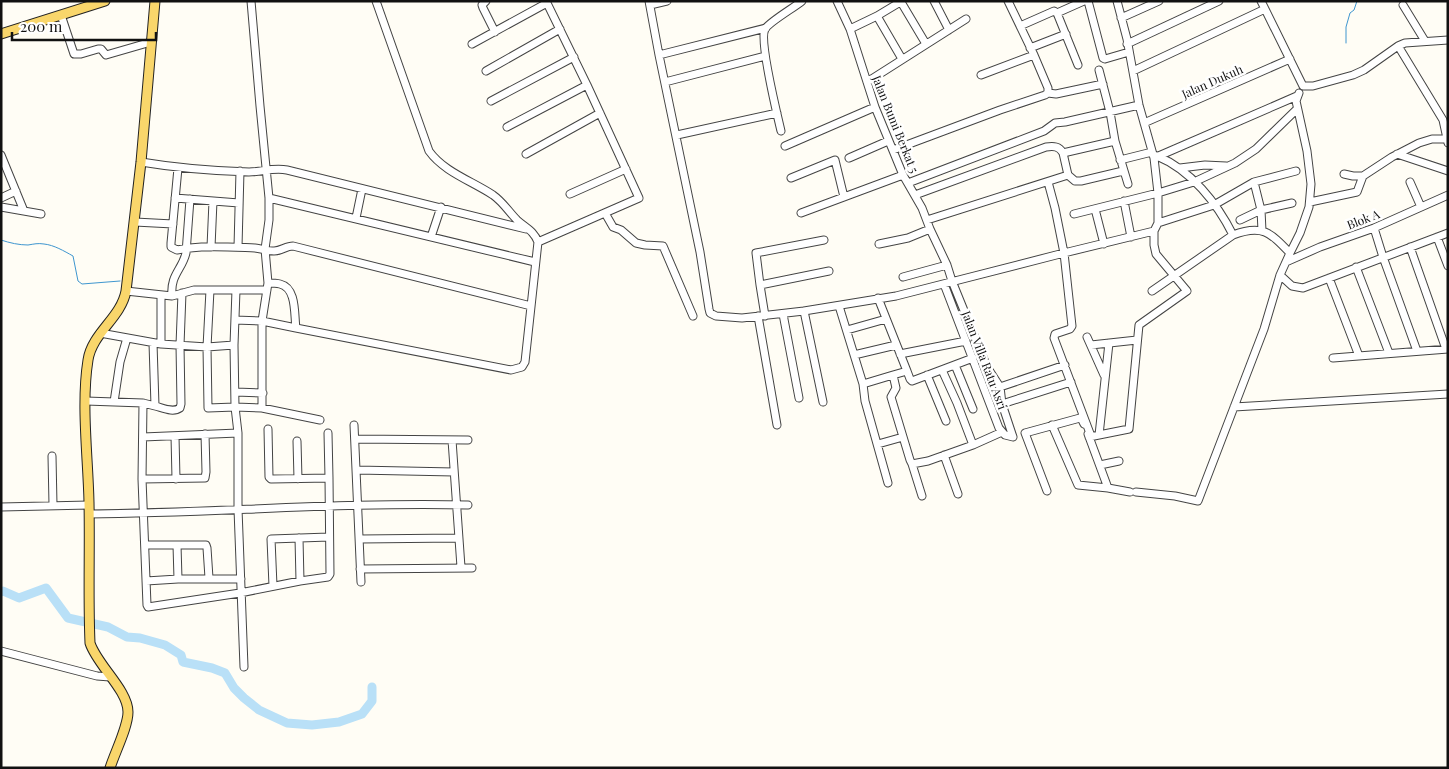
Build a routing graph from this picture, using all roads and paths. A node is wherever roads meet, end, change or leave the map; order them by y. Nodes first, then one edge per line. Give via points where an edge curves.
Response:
1 (105, 1) edge
2 (155, 1) edge
3 (251, 1) edge
4 (376, 1) edge
5 (486, 1) edge
6 (667, 1) edge
7 (802, 1) edge
8 (837, 1) edge
9 (934, 1) edge
10 (1008, 1) edge
11 (1084, 1) edge
12 (1088, 1) edge
13 (1116, 1) edge
14 (1160, 1) edge
15 (1219, 1) edge
16 (1261, 1) edge
17 (546, 2) edge
18 (902, 2) edge
19 (650, 3) edge
20 (1403, 5) dead end
21 (1265, 9) junction
22 (1058, 14) junction
23 (61, 15) junction
24 (877, 16) junction
25 (1121, 18) junction
26 (966, 19) dead end
27 (1020, 26) junction
28 (766, 28) junction
29 (560, 29) junction
30 (850, 29) junction
31 (950, 30) junction
32 (495, 32) junction
33 (1, 34) edge
34 (1066, 34) junction
35 (1448, 40) edge
36 (1425, 41) junction
37 (151, 42) junction
38 (472, 44) dead end
39 (926, 44) junction
40 (1127, 44) junction
41 (1400, 49) dead end
42 (1032, 51) junction
43 (1129, 52) junction
44 (659, 55) junction
45 (765, 56) junction
46 (574, 57) junction
47 (902, 59) junction
48 (1290, 59) junction
49 (1078, 64) dead end
50 (1099, 70) dead end
51 (486, 71) dead end
52 (1133, 71) junction
53 (981, 75) dead end
54 (665, 82) junction
55 (867, 82) junction
56 (1103, 84) junction
57 (587, 85) junction
58 (1048, 92) junction
59 (491, 101) dead end
60 (1139, 105) junction
61 (875, 108) junction
62 (1296, 110) junction
63 (1110, 112) junction
64 (600, 113) junction
65 (777, 113) junction
66 (1144, 123) junction
67 (507, 127) dead end
68 (781, 131) dead end
69 (676, 135) junction
70 (888, 141) junction
71 (1115, 141) junction
72 (1447, 141) edge
73 (785, 146) dead end
74 (893, 150) junction
75 (1063, 153) junction
76 (526, 154) dead end
77 (1397, 154) junction
78 (1, 155) edge
79 (1155, 155) junction
80 (850, 158) dead end
81 (1120, 160) junction
82 (141, 162) junction
83 (3, 164) edge
84 (1229, 166) junction
85 (178, 168) junction
86 (1180, 168) junction
87 (626, 169) junction
88 (266, 170) junction
89 (240, 171) junction
90 (1123, 171) junction
91 (1296, 171) dead end
92 (1448, 171) edge
93 (1068, 174) junction
94 (1344, 174) dead end
95 (903, 175) junction
96 (1363, 176) junction
97 (791, 178) dead end
98 (1048, 182) junction
99 (1194, 182) junction
100 (1254, 182) junction
101 (1410, 182) dead end
102 (908, 183) junction
103 (1128, 184) dead end
104 (362, 189) junction
105 (16, 191) junction
106 (1158, 193) junction
107 (570, 194) dead end
108 (915, 195) junction
109 (1448, 195) edge
110 (844, 197) junction
111 (1, 198) edge
112 (174, 198) junction
113 (269, 198) junction
114 (190, 200) junction
115 (213, 201) junction
116 (1124, 201) junction
117 (1310, 202) junction
118 (239, 203) junction
119 (1292, 203) dead end
120 (1214, 205) junction
121 (1, 207) edge
122 (441, 207) junction
123 (1421, 207) junction
124 (1095, 209) junction
125 (24, 210) junction
126 (1261, 210) junction
127 (604, 213) junction
128 (41, 214) dead end
129 (801, 214) dead end
130 (1074, 214) dead end
131 (356, 218) junction
132 (927, 220) junction
133 (1240, 220) dead end
134 (135, 222) junction
135 (1158, 223) junction
136 (173, 224) junction
137 (1374, 228) junction
138 (531, 230) junction
139 (930, 230) junction
140 (1154, 231) junction
141 (1262, 231) junction
142 (1448, 232) edge
143 (1233, 235) junction
144 (431, 237) junction
145 (1131, 237) junction
146 (1437, 237) junction
147 (824, 240) dead end
148 (538, 242) junction
149 (879, 244) dead end
150 (1104, 244) junction
151 (212, 247) junction
152 (238, 247) junction
153 (1410, 247) junction
154 (186, 248) junction
155 (265, 249) junction
156 (1064, 252) junction
157 (1290, 253) junction
158 (1383, 257) junction
159 (535, 262) junction
160 (1286, 262) junction
161 (947, 265) junction
162 (1448, 266) edge
163 (1356, 268) junction
164 (829, 271) dead end
165 (1174, 275) junction
166 (1280, 275) junction
167 (903, 277) dead end
168 (1329, 278) junction
169 (952, 281) junction
170 (760, 284) junction
171 (944, 284) junction
172 (267, 286) junction
173 (210, 290) junction
174 (236, 290) junction
175 (126, 291) junction
176 (1152, 291) dead end
177 (182, 293) junction
178 (162, 296) junction
179 (172, 296) junction
180 (878, 298) junction
181 (531, 306) junction
182 (839, 306) junction
183 (804, 312) junction
184 (783, 314) junction
185 (693, 316) dead end
186 (762, 316) junction
187 (886, 319) junction
188 (235, 320) junction
189 (262, 321) junction
190 (296, 328) junction
191 (847, 330) junction
192 (100, 333) junction
193 (1086, 337) dead end
194 (127, 338) junction
195 (966, 340) junction
196 (1137, 340) junction
197 (157, 343) junction
198 (1109, 343) junction
199 (180, 345) junction
200 (234, 345) junction
201 (896, 345) junction
202 (1091, 345) junction
203 (207, 347) junction
204 (1447, 349) edge
205 (1417, 351) junction
206 (900, 354) junction
207 (1389, 354) junction
208 (854, 356) junction
209 (1359, 356) junction
210 (973, 358) junction
211 (1332, 358) dead end
212 (955, 365) junction
213 (1065, 365) junction
214 (942, 370) junction
215 (906, 371) junction
216 (893, 375) junction
217 (927, 375) junction
218 (1104, 375) junction
219 (1071, 382) junction
220 (863, 384) junction
221 (1000, 387) junction
222 (236, 392) junction
223 (263, 393) junction
224 (1448, 394) edge
225 (799, 398) dead end
226 (86, 401) junction
227 (114, 402) junction
228 (823, 402) dead end
229 (143, 404) junction
230 (1002, 404) junction
231 (155, 406) junction
232 (235, 407) junction
233 (1234, 407) junction
234 (262, 408) junction
235 (973, 409) dead end
236 (320, 420) dead end
237 (946, 421) dead end
238 (354, 425) dead end
239 (777, 425) dead end
240 (1052, 425) junction
241 (268, 429) dead end
242 (1002, 432) junction
243 (238, 433) junction
244 (328, 433) dead end
245 (205, 434) junction
246 (175, 436) junction
247 (1093, 436) junction
248 (143, 437) junction
249 (903, 437) junction
250 (355, 439) junction
251 (452, 440) junction
252 (468, 440) dead end
253 (298, 441) dead end
254 (878, 444) junction
255 (973, 445) junction
256 (52, 456) dead end
257 (944, 456) junction
258 (1119, 461) dead end
259 (912, 464) junction
260 (1100, 465) junction
261 (357, 470) junction
262 (454, 472) junction
263 (329, 478) junction
264 (142, 479) junction
265 (176, 479) junction
266 (298, 479) junction
267 (888, 483) dead end
268 (1108, 488) junction
269 (1048, 491) dead end
270 (958, 494) dead end
271 (922, 496) dead end
272 (54, 505) junction
273 (89, 505) junction
274 (456, 505) junction
275 (468, 505) dead end
276 (329, 506) junction
277 (358, 506) junction
278 (1, 507) edge
279 (238, 509) junction
280 (89, 514) junction
281 (144, 514) junction
282 (329, 537) junction
283 (299, 538) junction
284 (458, 538) junction
285 (360, 539) junction
286 (145, 545) junction
287 (177, 545) junction
288 (461, 567) junction
289 (472, 568) dead end
290 (360, 569) junction
291 (209, 578) junction
292 (240, 578) junction
293 (178, 579) junction
294 (146, 581) junction
295 (300, 581) junction
296 (361, 582) dead end
297 (273, 586) junction
298 (240, 593) junction
299 (1, 651) edge
300 (244, 667) dead end
301 (110, 677) junction
302 (110, 768) edge

1 - 23 main road
2 - 37 main road
3 - 88 street
4 - 138 street via 430,151 442,165 495,196
5 - 32 street via 482,5
6 - 19 street
7 - 28 street
8 - 30 street, Jalan Bumi Berkat 5
9 - 31 street
10 - 27 street
11 - 22 street
12 - 43 street via 1102,58
13 - 25 street
14 - 25 street
15 - 40 street
16 - 21 street
17 - 29 street
17 - 32 street
18 - 24 street
18 - 39 street
19 - 44 street
20 - 36 street
21 - 48 street
21 - 52 street
22 - 27 street via 1054,11
22 - 34 street
23 - 33 main road
23 - 37 street via 74,54 101,49 106,55
24 - 30 street
24 - 47 street
25 - 40 street
26 - 31 street
27 - 42 street
28 - 44 street
28 - 45 street via 763,37
29 - 46 street
29 - 51 street
30 - 55 street, Jalan Bumi Berkat 5
31 - 39 street
32 - 38 street
34 - 42 street
34 - 49 street
35 - 36 street
36 - 48 street via 1398,46 1353,75 1306,87 1300,83
37 - 82 main road
39 - 47 street
40 - 43 street
41 - 72 street via 1443,120
42 - 53 street
42 - 58 street
43 - 52 street
44 - 54 street
45 - 54 street
45 - 65 street
46 - 57 street
46 - 59 street
47 - 55 street
48 - 66 street, Jalan Dukuh
50 - 56 street
52 - 60 street
54 - 69 street
55 - 61 street, Jalan Bumi Berkat 5
56 - 58 street via 1056,94
56 - 63 street
57 - 64 street
57 - 67 street
58 - 74 street
60 - 63 street
60 - 66 street
61 - 70 street, Jalan Bumi Berkat 5
61 - 73 street
62 - 79 street via 1298,95
62 - 84 street via 1256,149
62 - 117 street via 1306,151
63 - 71 street
63 - 102 street via 1055,123 1044,131
64 - 76 street
64 - 87 street
65 - 68 street
65 - 69 street
66 - 79 street
69 - 186 street via 710,313 731,318
70 - 74 street, Jalan Bumi Berkat 5
70 - 80 street
71 - 75 street
71 - 81 street
72 - 77 street via 1432,139
74 - 95 street, Jalan Bumi Berkat 5
75 - 93 street
75 - 108 street via 1054,146 1046,147
77 - 92 street
77 - 96 street
78 - 83 street
79 - 81 street
79 - 86 street
79 - 106 street
81 - 90 street
82 - 85 street
82 - 134 main road
83 - 105 street
84 - 86 street
84 - 99 street
85 - 89 street
85 - 112 street
86 - 99 street
87 - 107 street
87 - 127 street via 639,198
88 - 89 street
88 - 104 street via 280,168
88 - 113 street
89 - 118 street
90 - 93 street via 1081,181 1075,181
90 - 103 street
91 - 100 street
93 - 98 street
94 - 96 street
95 - 102 street, Jalan Bumi Berkat 5
95 - 110 street
96 - 117 street via 1357,192
97 - 110 street via 835,160
98 - 132 street
98 - 156 street
99 - 106 street
99 - 120 street
100 - 120 street
100 - 126 street
101 - 123 street
102 - 108 street, Jalan Bumi Berkat 5
104 - 122 street
104 - 131 street
105 - 111 street
105 - 125 street
106 - 116 street
106 - 135 street
108 - 132 street, Jalan Bumi Berkat 5
109 - 123 street, Blok A
110 - 129 street
112 - 114 street
112 - 136 street
113 - 131 street
113 - 155 street
114 - 115 street
114 - 154 street
115 - 118 street
115 - 151 street
116 - 124 street
116 - 145 street
117 - 157 street
118 - 152 street
119 - 126 street
120 - 135 street
120 - 143 street
121 - 125 street
122 - 138 street
122 - 144 street
123 - 137 street, Blok A
124 - 130 street
124 - 150 street
125 - 128 street
126 - 133 street
126 - 141 street
127 - 148 street
127 - 185 street via 613,227 622,230 636,243 663,246
131 - 144 street
132 - 139 street, Jalan Bumi Berkat 5
134 - 136 street
134 - 175 main road
135 - 140 street
136 - 154 street via 171,247 177,250
137 - 158 street
137 - 160 street, Blok A
138 - 148 street
139 - 149 street
139 - 161 street, Jalan Bumi Berkat 5
140 - 145 street
140 - 165 street via 1156,254
141 - 143 street
141 - 157 street via 1272,234
142 - 146 street
143 - 165 street
144 - 159 street
145 - 150 street
146 - 153 street
146 - 162 street
147 - 170 street via 756,253
148 - 159 street
150 - 156 street
151 - 152 street
151 - 154 street
152 - 155 street
153 - 158 street
153 - 204 street
154 - 179 street via 184,260 172,281
155 - 172 street
155 - 181 street via 279,251 293,246
156 - 169 street
156 - 213 street via 1072,326 1055,334 1054,338
157 - 160 street
158 - 163 street
158 - 205 street
159 - 181 street
160 - 166 street
161 - 167 street
161 - 169 street, Jalan Bumi Berkat 5
163 - 168 street
163 - 207 street
164 - 170 street
165 - 176 street
165 - 196 street via 1186,291 1139,325
166 - 168 street via 1296,288
166 - 233 street via 1264,329
168 - 209 street
169 - 171 street
169 - 221 street, Jalan Bumi Berkat 5 via 987,367
170 - 186 street
171 - 180 street
171 - 195 street, Jalan Villa Ratu Asri
172 - 174 street
172 - 189 street
172 - 190 street via 282,284 292,295
173 - 174 street
173 - 177 street
173 - 203 street
174 - 188 street
175 - 178 street
175 - 192 main road via 122,304
177 - 179 street
177 - 199 street
178 - 179 street
178 - 197 street
180 - 182 street
180 - 187 street
181 - 190 street via 526,362 522,367 510,370
182 - 183 street
182 - 191 street
183 - 184 street
183 - 228 street
184 - 186 street
184 - 225 street
186 - 239 street
187 - 191 street
187 - 201 street
188 - 189 street
188 - 200 street
189 - 190 street
189 - 223 street
191 - 208 street
192 - 194 street
192 - 226 main road via 88,359
193 - 202 street
194 - 197 street
194 - 227 street
195 - 206 street
195 - 210 street, Jalan Villa Ratu Asri
196 - 198 street
196 - 247 street via 1129,430
197 - 199 street
197 - 231 street
198 - 202 street
198 - 218 street
199 - 203 street
199 - 231 street via 180,408 172,410
200 - 203 street
200 - 222 street
201 - 206 street
201 - 208 street
202 - 218 street
203 - 232 street via 208,408
204 - 205 street
205 - 207 street
206 - 215 street
207 - 209 street
208 - 220 street
209 - 211 street
210 - 212 street
210 - 242 street, Jalan Villa Ratu Asri
212 - 214 street
212 - 235 street
213 - 219 street
213 - 221 street
214 - 217 street
214 - 255 street
215 - 216 street
215 - 217 street via 912,380
216 - 220 street
216 - 249 street via 896,388 891,400
217 - 237 street
218 - 247 street
219 - 230 street
219 - 247 street
220 - 254 street
221 - 230 street
222 - 223 street
222 - 232 street
223 - 234 street
224 - 233 street
226 - 227 street
226 - 273 main road
227 - 229 street
229 - 231 street
229 - 248 street
230 - 242 street via 1014,437
232 - 234 street
232 - 243 street
233 - 268 street via 1198,501
234 - 236 street
238 - 250 street
240 - 247 street via 1081,418
240 - 268 street via 1078,485
240 - 269 street via 1024,434
241 - 266 street via 270,478
242 - 255 street
243 - 245 street
243 - 279 street
244 - 263 street
245 - 246 street
245 - 265 street via 205,478
246 - 248 street
246 - 265 street
247 - 260 street
248 - 264 street
249 - 254 street
249 - 259 street
250 - 251 street
250 - 261 street
251 - 252 street
251 - 262 street
253 - 266 street
254 - 267 street
255 - 257 street
256 - 272 street
257 - 259 street
257 - 270 street
258 - 260 street
259 - 271 street
260 - 268 street
261 - 262 street
261 - 277 street
262 - 274 street
263 - 266 street
263 - 276 street
264 - 265 street
264 - 281 street
272 - 273 street
272 - 278 street
273 - 280 main road
274 - 275 street
274 - 277 street
274 - 284 street
276 - 277 street
276 - 279 street
276 - 282 street
277 - 285 street
279 - 281 street
279 - 292 street
280 - 281 street
280 - 301 main road via 90,643
281 - 286 street
282 - 283 street
282 - 295 street via 329,575
283 - 295 street
283 - 297 street via 270,540
284 - 285 street
284 - 288 street
285 - 290 street
286 - 287 street
286 - 294 street
287 - 291 street via 207,546
287 - 293 street
288 - 289 street
288 - 290 street
290 - 296 street
291 - 292 street
291 - 293 street
292 - 298 street
293 - 294 street
294 - 298 street via 147,605 150,608
295 - 297 street
297 - 298 street
298 - 300 street
299 - 301 street
301 - 302 main road via 124,698 128,712

